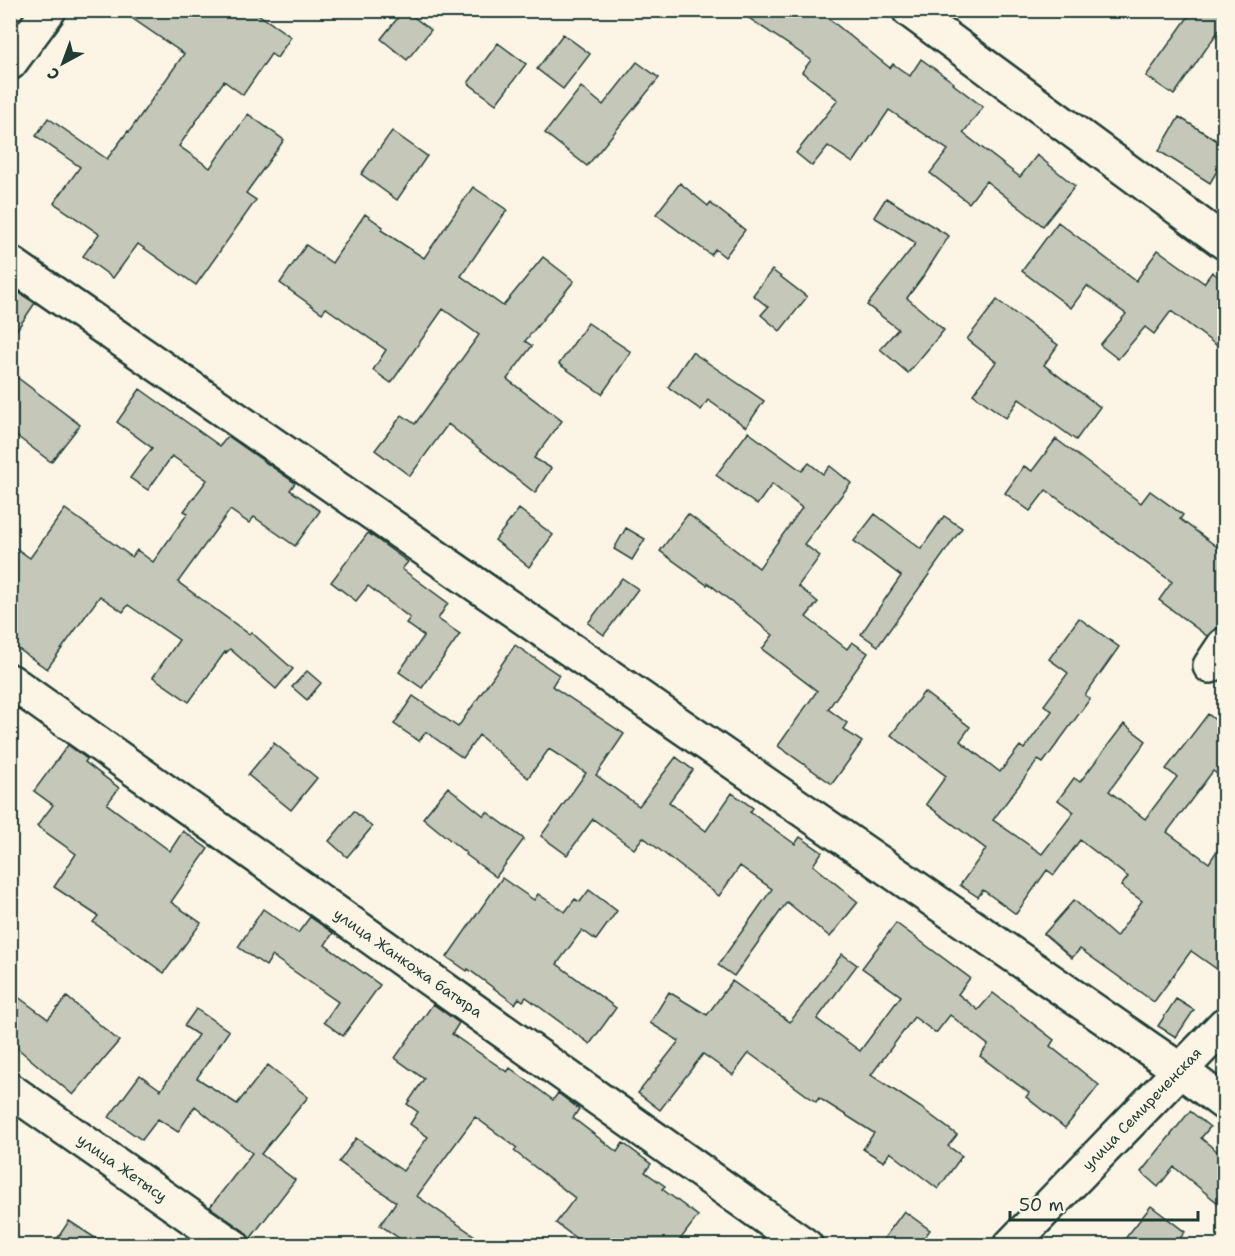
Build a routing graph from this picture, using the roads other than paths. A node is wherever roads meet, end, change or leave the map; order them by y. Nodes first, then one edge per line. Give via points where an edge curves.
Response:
1 (49, 10) edge
2 (909, 10) edge
3 (10, 63) edge
4 (1224, 242) edge
5 (10, 263) edge
6 (10, 681) edge
7 (1224, 1025) edge
8 (1180, 1070) junction
9 (10, 1090) edge
10 (1224, 1103) edge
11 (233, 1245) edge
12 (806, 1245) edge
13 (1010, 1245) edge

1 - 3 street
2 - 4 street
5 - 8 street
6 - 12 street, улица Жанкожа батыра
7 - 8 street, улица Семиреченская
8 - 10 street
8 - 13 street, улица Семиреченская
9 - 11 street, улица Жетысу

